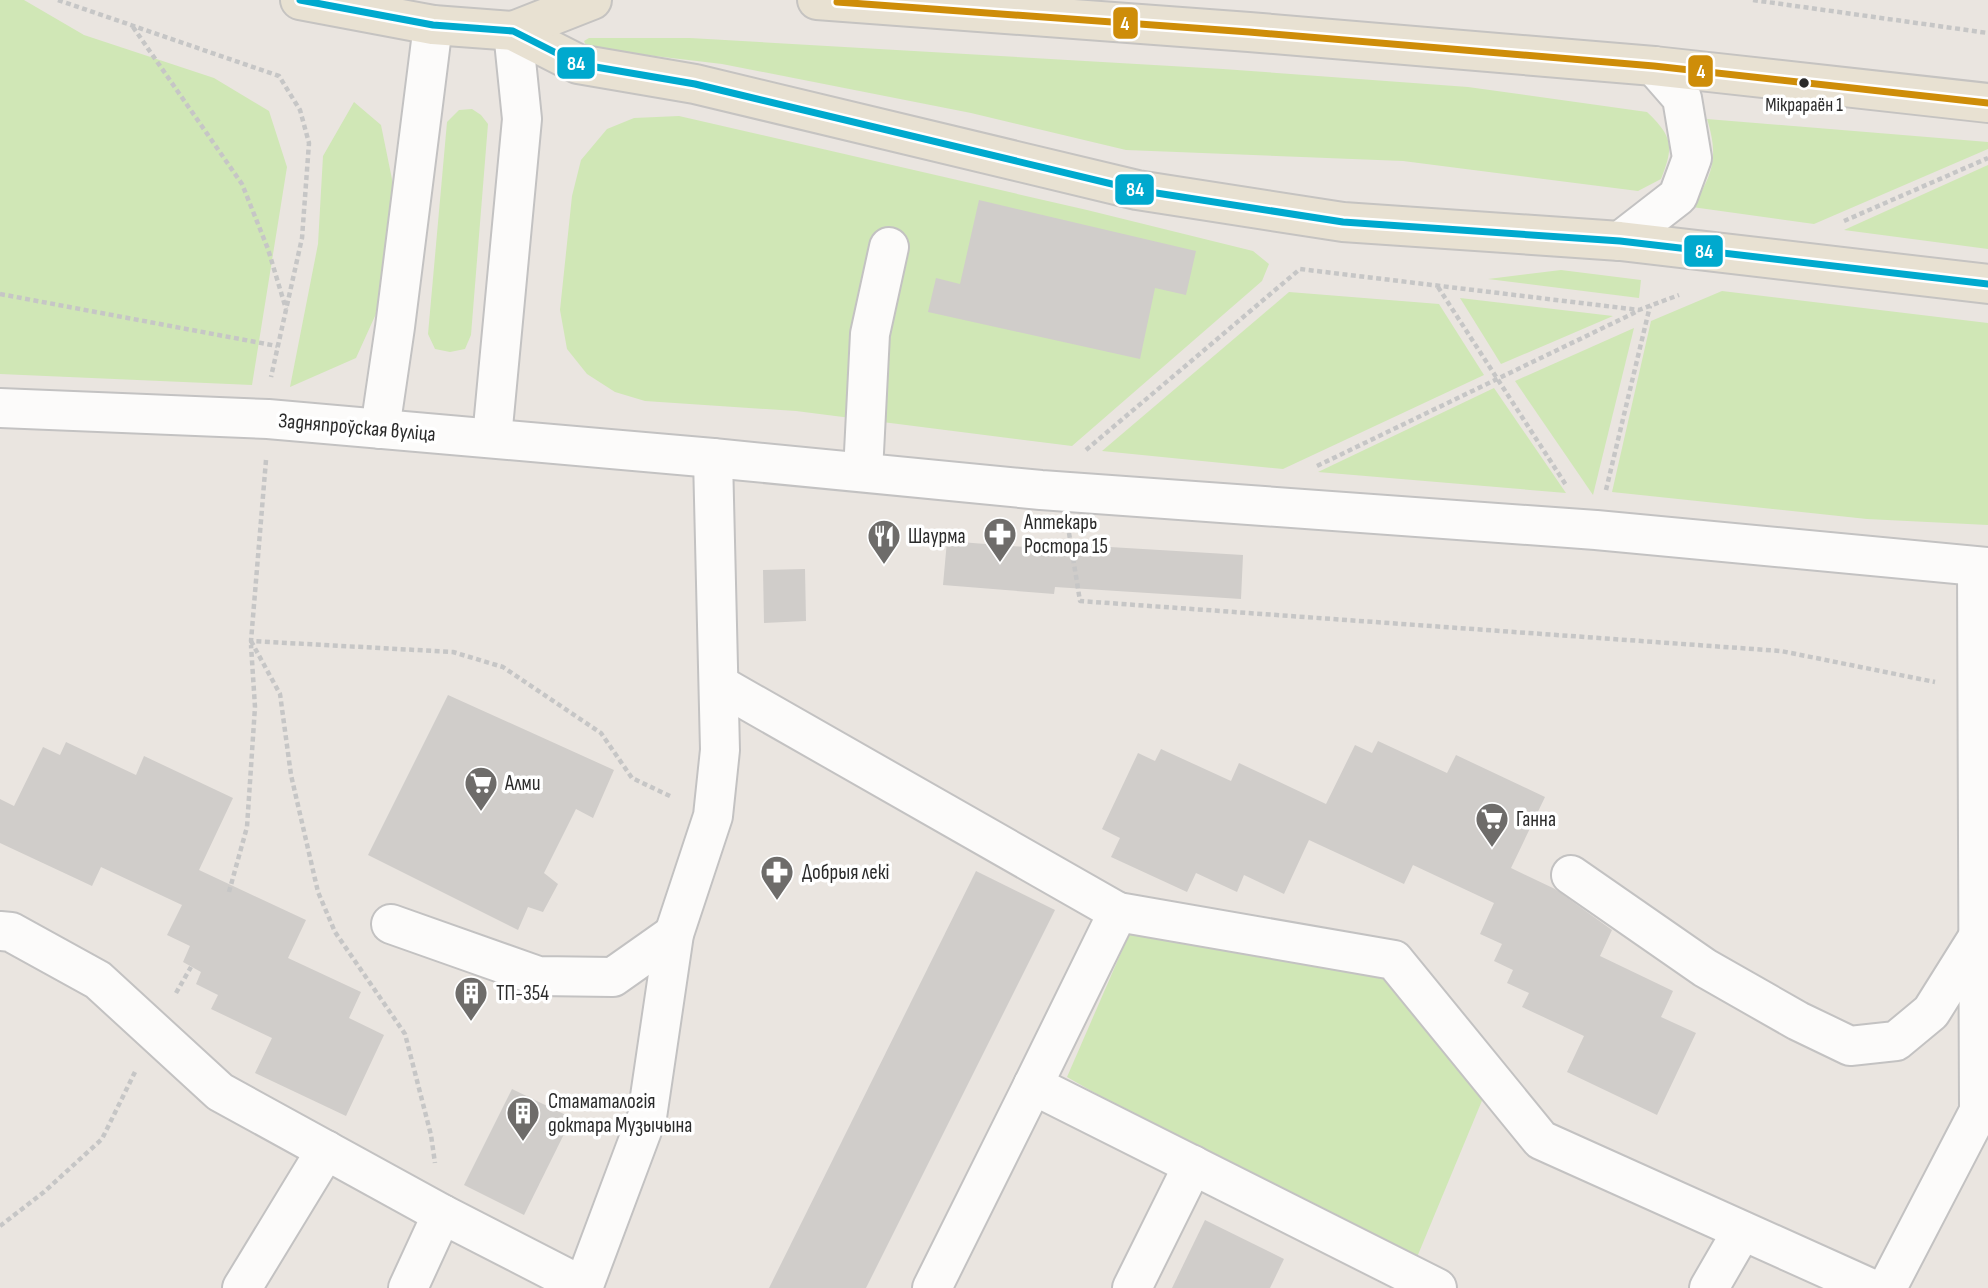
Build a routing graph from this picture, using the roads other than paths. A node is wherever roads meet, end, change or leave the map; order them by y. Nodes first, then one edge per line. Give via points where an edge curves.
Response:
1 (300, 0) edge
2 (592, 0) edge
3 (817, 0) edge
4 (433, 25) junction
5 (513, 31) junction
6 (1654, 66) junction
7 (1988, 103) edge
8 (1620, 241) junction
9 (888, 247) dead end
10 (1988, 284) edge
11 (0, 408) edge
12 (380, 429) junction
13 (492, 438) junction
14 (713, 458) junction
15 (863, 472) junction
16 (1982, 567) edge
17 (720, 685) junction
18 (1571, 876) dead end
19 (1118, 912) junction
20 (391, 924) dead end
21 (0, 931) edge
22 (674, 934) junction
23 (1978, 937) junction
24 (1033, 1085) junction
25 (326, 1150) junction
26 (1193, 1165) junction
27 (442, 1214) junction
28 (1742, 1231) junction
29 (583, 1287) edge
30 (242, 1288) edge
31 (408, 1288) edge
32 (932, 1288) edge
33 (1132, 1288) edge
34 (1437, 1288) edge
35 (1709, 1288) edge
36 (1870, 1288) edge
37 (1887, 1288) edge

1 - 4 main road
2 - 5 main road
3 - 6 main road
4 - 5 main road
4 - 12 street
5 - 8 main road via 578,64 695,84 1137,190 1343,222
5 - 13 street via 522,119
6 - 7 main road
6 - 8 street via 1682,98 1692,158 1678,196
8 - 10 main road
9 - 15 street via 870,334
11 - 12 street, Задняпроўская вуліца via 268,419
12 - 13 street, Задняпроўская вуліца
13 - 14 street, Задняпроўская вуліца
14 - 15 street, Задняпроўская вуліца
14 - 17 street
15 - 16 street, Задняпроўская вуліца via 1041,490 1596,530
16 - 23 street
17 - 19 street
17 - 22 street via 713,816
18 - 23 street via 1705,968 1850,1046 1896,1041 1931,1013
19 - 24 street
19 - 28 street via 1394,960 1541,1140
20 - 22 street via 538,976 613,977
21 - 25 street via 98,980 220,1092
22 - 29 street via 647,1117
23 - 37 street via 1979,1111
24 - 26 street
24 - 32 street
25 - 27 street
25 - 30 street
26 - 33 street
26 - 34 street
27 - 29 street
27 - 31 street
28 - 35 street
28 - 36 street

